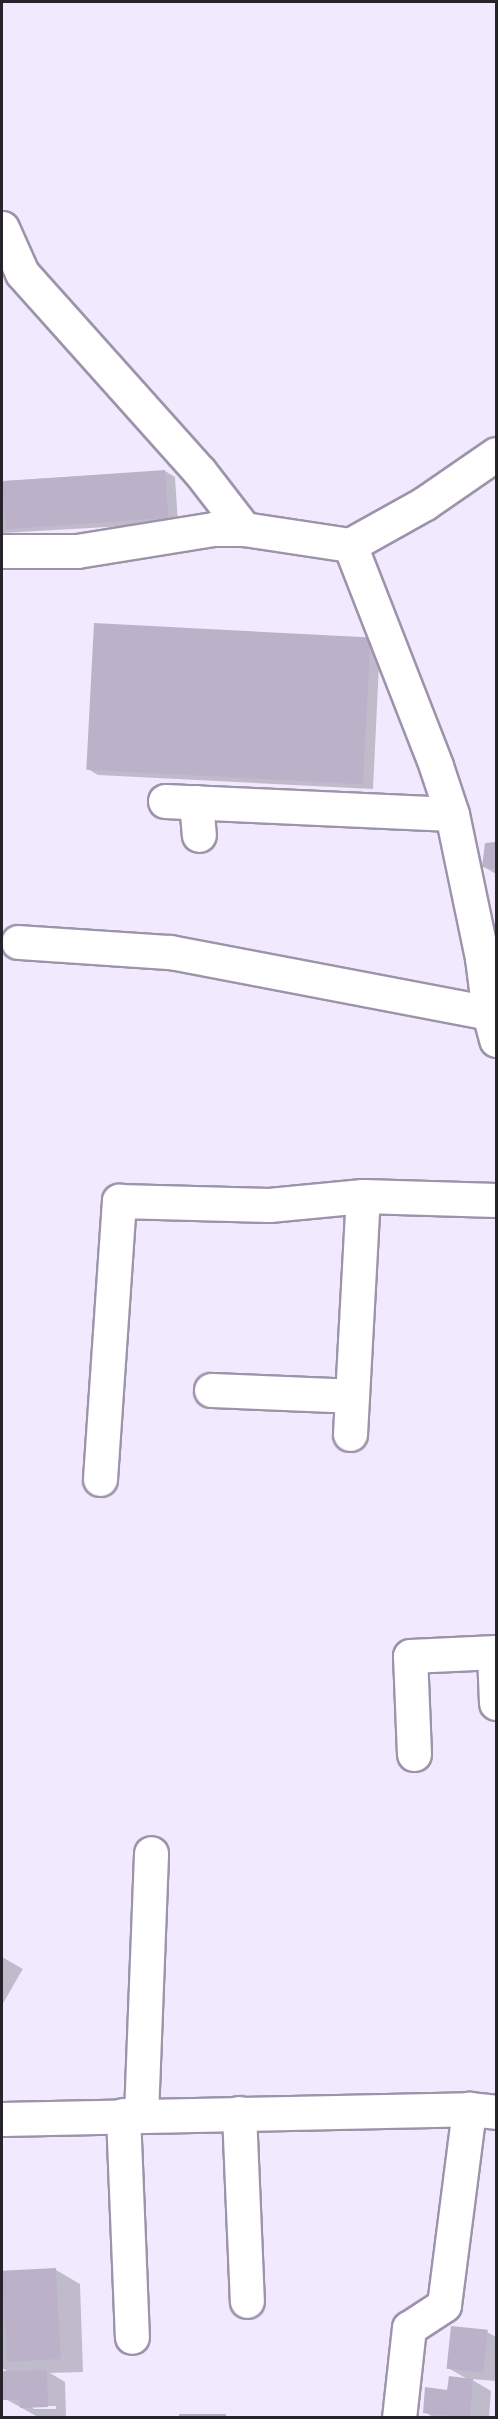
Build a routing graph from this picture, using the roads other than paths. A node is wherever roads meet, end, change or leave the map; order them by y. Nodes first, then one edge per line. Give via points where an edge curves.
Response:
1 (2, 228) edge
2 (496, 454) edge
3 (244, 529) junction
4 (350, 545) junction
5 (2, 551) edge
6 (452, 814) junction
7 (199, 835) dead end
8 (18, 942) dead end
9 (489, 959) edge
10 (493, 1027) edge
11 (363, 1196) junction
12 (496, 1200) edge
13 (210, 1390) dead end
14 (352, 1396) junction
15 (350, 1434) dead end
16 (100, 1479) dead end
17 (495, 1653) edge
18 (496, 1703) edge
19 (414, 1754) dead end
20 (151, 1853) dead end
21 (483, 2110) edge
22 (239, 2113) junction
23 (132, 2115) junction
24 (2, 2119) edge
25 (254, 2292) dead end
26 (132, 2337) dead end
27 (399, 2418) edge

1 - 3 street via 22,273 200,472
2 - 4 street via 425,503
3 - 4 street
3 - 5 street via 213,529 76,551
4 - 6 street
6 - 7 street via 181,802
6 - 9 street
8 - 10 street via 170,952
9 - 10 street
11 - 12 street
11 - 14 street
11 - 16 street via 269,1205 119,1201
13 - 14 street
14 - 15 street
17 - 18 street
17 - 19 street via 410,1656
20 - 23 street
21 - 22 street
21 - 27 street via 444,2305 409,2328
22 - 23 street
22 - 25 street
23 - 24 street
23 - 26 street

